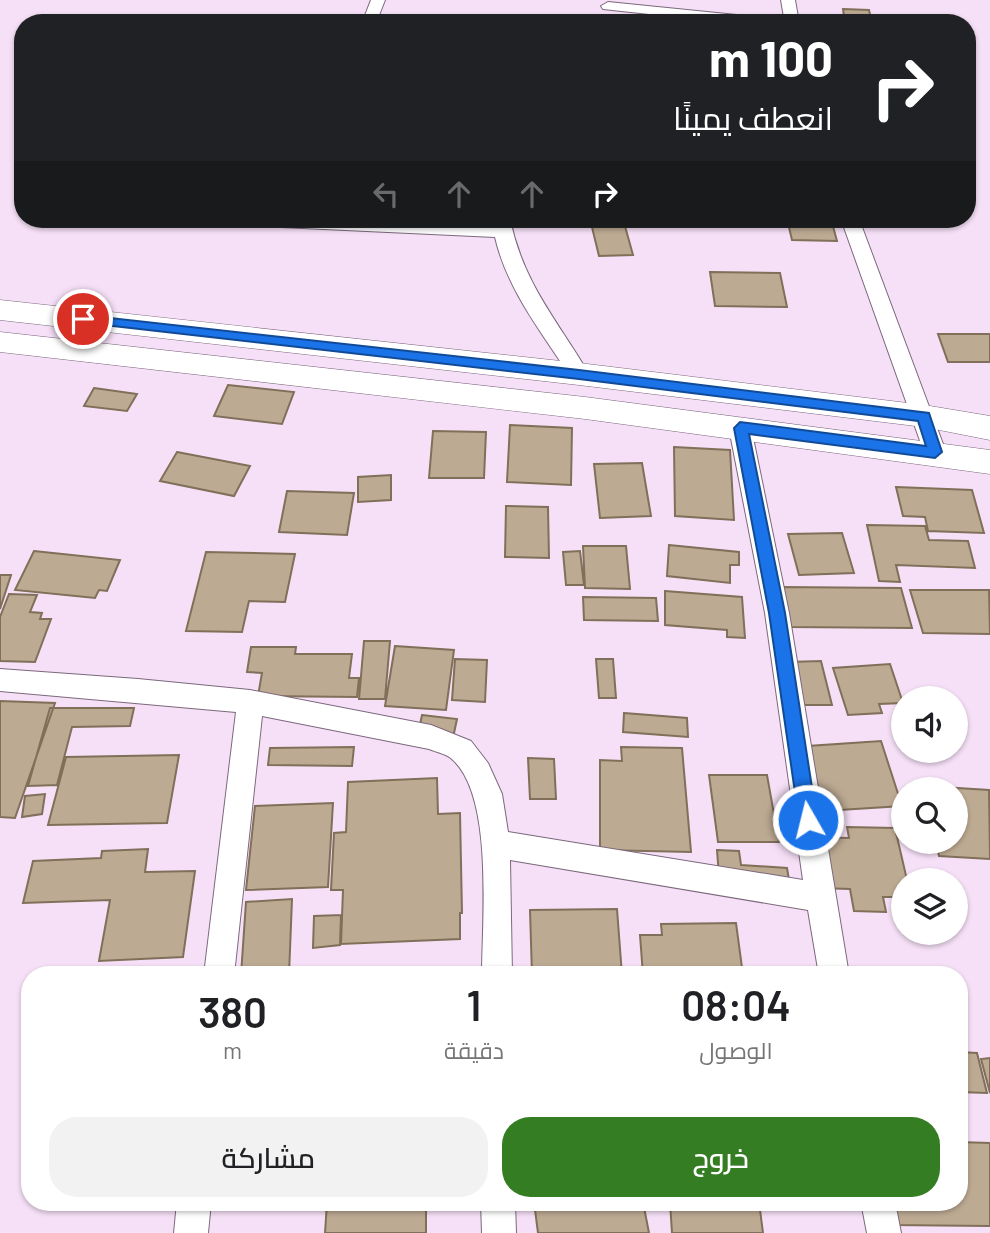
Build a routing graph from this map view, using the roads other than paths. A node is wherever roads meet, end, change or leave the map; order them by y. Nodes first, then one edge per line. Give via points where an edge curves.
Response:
1 (608, 6) dead end
2 (688, 14) edge
3 (502, 228) edge
4 (853, 228) edge
5 (0, 310) edge
6 (0, 342) edge
7 (579, 374) junction
8 (924, 416) junction
9 (740, 428) junction
10 (990, 428) edge
11 (935, 452) junction
12 (990, 462) edge
13 (0, 680) edge
14 (250, 702) junction
15 (496, 845) junction
16 (820, 897) junction
17 (220, 966) edge
18 (497, 966) edge
19 (832, 966) edge
20 (193, 1211) edge
21 (499, 1211) edge
22 (880, 1211) edge
23 (191, 1233) edge
24 (499, 1233) edge
25 (884, 1233) edge

1 - 2 street
3 - 7 street via 520,279
4 - 8 street
5 - 7 main road
6 - 9 main road
7 - 8 main road
8 - 10 main road
8 - 11 street
9 - 11 main road
9 - 16 street via 777,613
11 - 12 main road
13 - 14 street
14 - 15 street via 431,737 462,750 488,794
14 - 17 street
15 - 16 street
15 - 18 street
16 - 19 street
20 - 23 street
21 - 24 street
22 - 25 street

